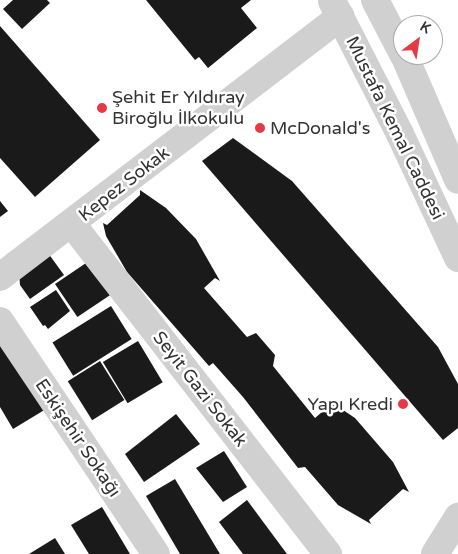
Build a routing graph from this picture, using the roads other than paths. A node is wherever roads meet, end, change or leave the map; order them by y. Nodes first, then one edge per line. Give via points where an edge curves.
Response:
1 (376, 0) edge
2 (336, 8) edge
3 (393, 34) edge
4 (408, 65) edge
5 (458, 180) edge
6 (72, 224) junction
7 (458, 258) edge
8 (0, 277) edge
9 (0, 322) edge
10 (458, 517) edge
11 (156, 554) edge
12 (328, 554) edge
13 (435, 554) edge

1 - 3 street, Mustafa Kemal Caddesi
2 - 6 street, Kepez Sokak
2 - 7 street, Mustafa Kemal Caddesi
4 - 5 street, Mustafa Kemal Caddesi
6 - 8 street, Kepez Sokak
6 - 12 street, Seyit Gazi Sokak
9 - 11 street, Eskişehir Sokağı
10 - 13 street

